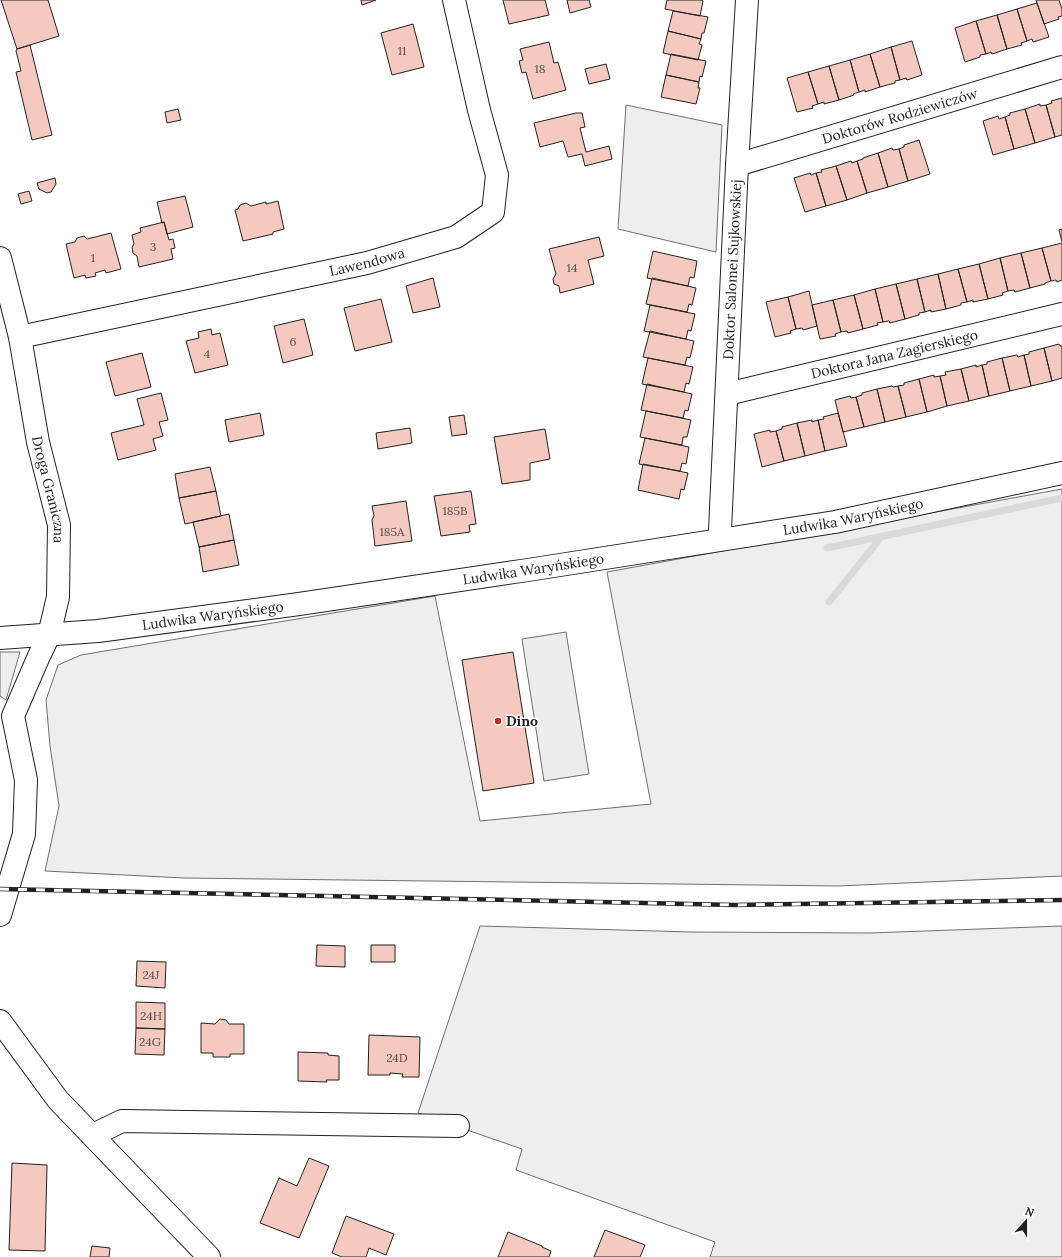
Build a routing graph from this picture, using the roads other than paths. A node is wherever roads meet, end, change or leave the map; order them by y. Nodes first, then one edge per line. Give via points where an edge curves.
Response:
1 (454, 0) edge
2 (747, 0) edge
3 (1062, 67) edge
4 (737, 165) junction
5 (0, 258) edge
6 (1062, 314) edge
7 (20, 337) junction
8 (727, 394) junction
9 (1062, 473) edge
10 (722, 539) junction
11 (49, 635) junction
12 (0, 638) edge
13 (7, 712) edge
14 (0, 915) edge
15 (0, 1021) edge
16 (458, 1126) dead end
17 (92, 1136) junction
18 (209, 1257) edge

1 - 7 street, Lawendowa via 497,175 493,212 456,237 367,263
2 - 4 street, Doktor Salomei Sujkowskiej
3 - 4 street, Doktorów Rodziewiczów
4 - 8 street, Doktor Salomei Sujkowskiej
5 - 7 street, Droga Graniczna
6 - 8 street, Doktora Jana Zagierskiego
7 - 11 street, Droga Graniczna via 38,442 59,525 58,597
8 - 10 street, Doktor Salomei Sujkowskiej via 720,530
9 - 10 street, Ludwika Waryńskiego via 834,522
10 - 11 street, Ludwika Waryńskiego via 291,606
11 - 12 street, Ludwika Waryńskiego
11 - 13 street, Droga Graniczna
13 - 14 street, Droga Graniczna via 26,780 24,834
15 - 17 street via 58,1100
16 - 17 street via 122,1121
17 - 18 street

